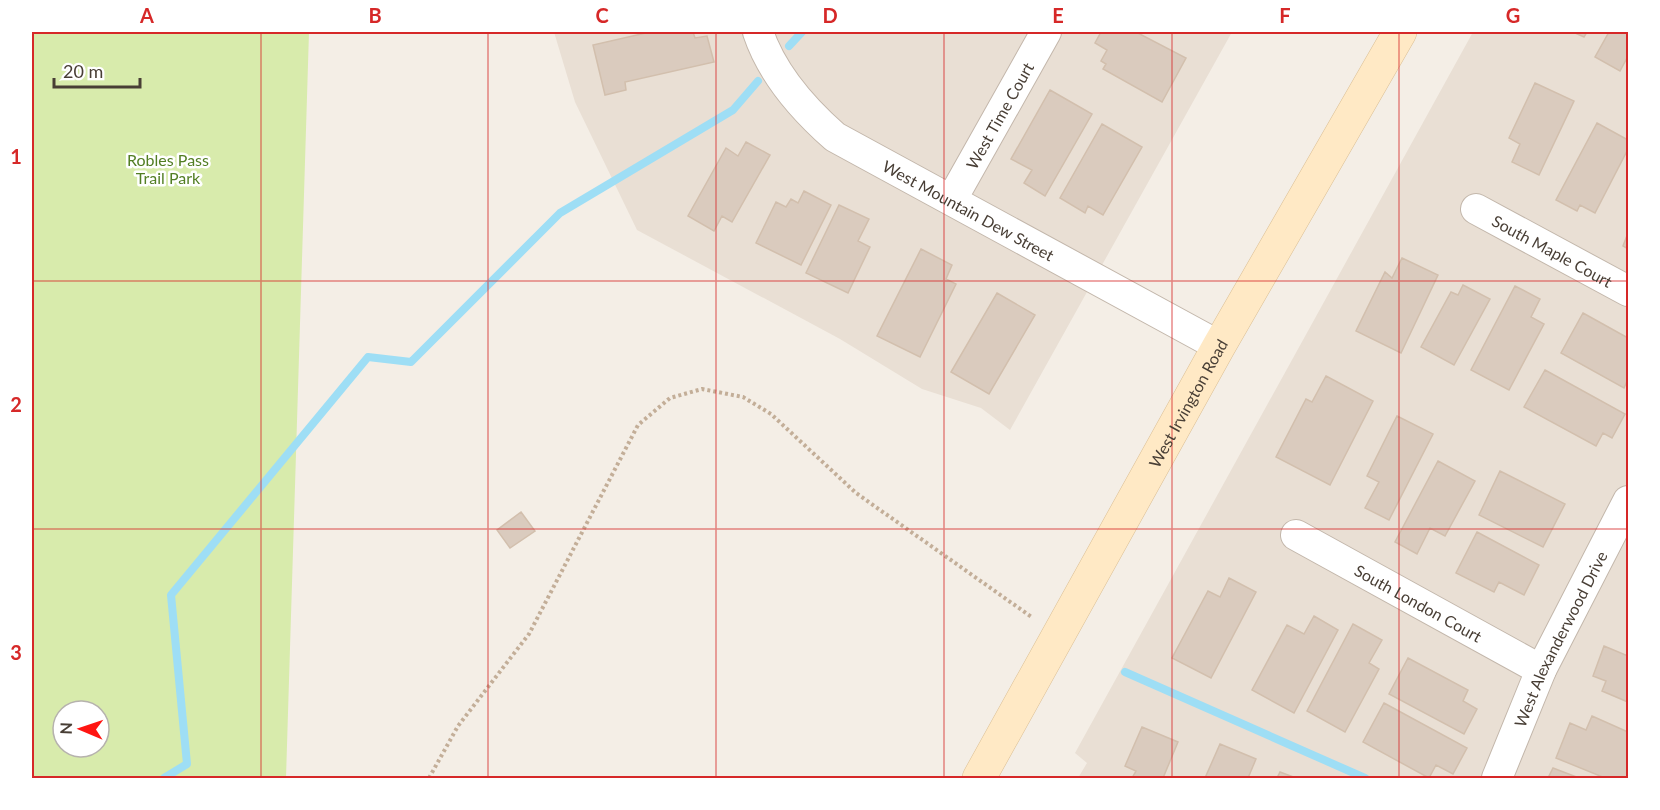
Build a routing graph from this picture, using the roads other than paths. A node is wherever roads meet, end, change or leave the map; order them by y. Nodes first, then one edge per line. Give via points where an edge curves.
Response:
1 (758, 32) edge
2 (1046, 32) edge
3 (1400, 32) edge
4 (952, 199) junction
5 (1476, 209) dead end
6 (1629, 291) edge
7 (1219, 346) junction
8 (1629, 501) edge
9 (1296, 535) dead end
10 (1541, 670) junction
11 (979, 778) edge
12 (1497, 778) edge

1 - 4 street, West Mountain Dew Street via 786,84 806,111 835,137
2 - 4 street, West Time Court
3 - 7 main road, West Irvington Road
4 - 7 street, West Mountain Dew Street
5 - 6 street, South Maple Court
7 - 11 main road, West Irvington Road
8 - 10 street, West Alexanderwood Drive
9 - 10 street, South London Court
10 - 12 street, West Alexanderwood Drive

